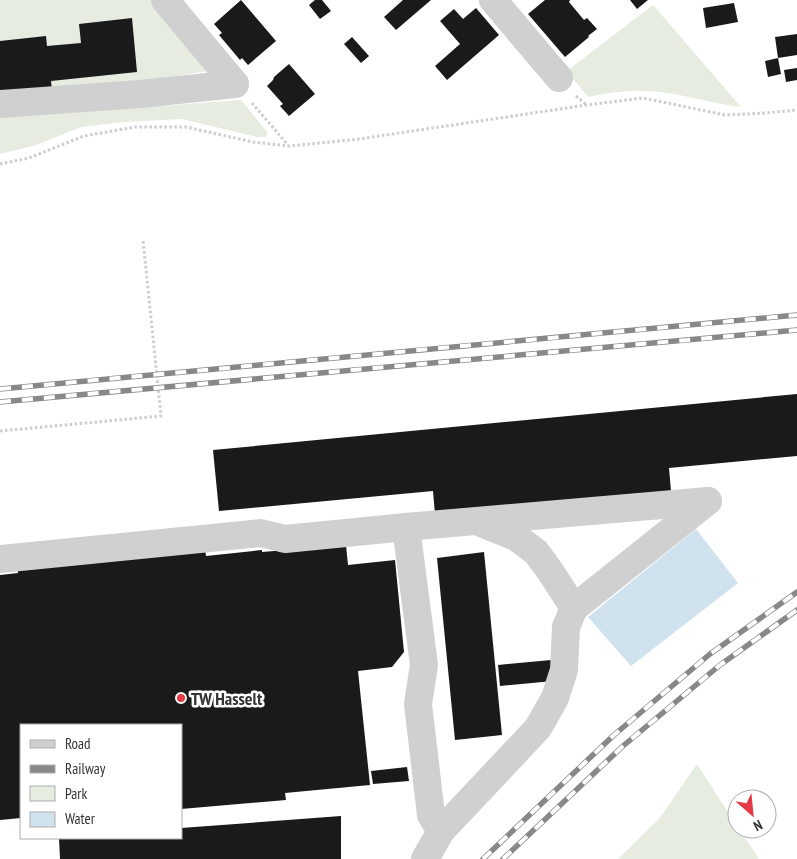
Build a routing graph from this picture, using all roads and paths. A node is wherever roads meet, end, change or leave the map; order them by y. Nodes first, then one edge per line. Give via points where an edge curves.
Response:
1 (165, 0) edge
2 (493, 0) edge
3 (559, 78) dead end
4 (236, 84) junction
5 (0, 104) edge
6 (797, 110) edge
7 (289, 146) junction
8 (0, 164) edge
9 (143, 240) dead end
10 (0, 431) edge
11 (477, 521) junction
12 (406, 527) junction
13 (0, 558) edge
14 (574, 608) junction
15 (440, 831) junction
16 (425, 859) edge

1 - 4 street
2 - 3 street
4 - 5 street
4 - 7 path
6 - 7 path via 725,115 644,98
7 - 8 path via 253,142 186,127 135,127 84,136 29,158
9 - 10 path via 160,416
11 - 12 street
11 - 14 street via 516,537 536,552
11 - 14 street via 708,501
12 - 13 street via 285,540 261,533
12 - 15 street via 424,665 418,704 431,815
14 - 15 street via 566,627 564,670 555,698 538,728
15 - 16 street

